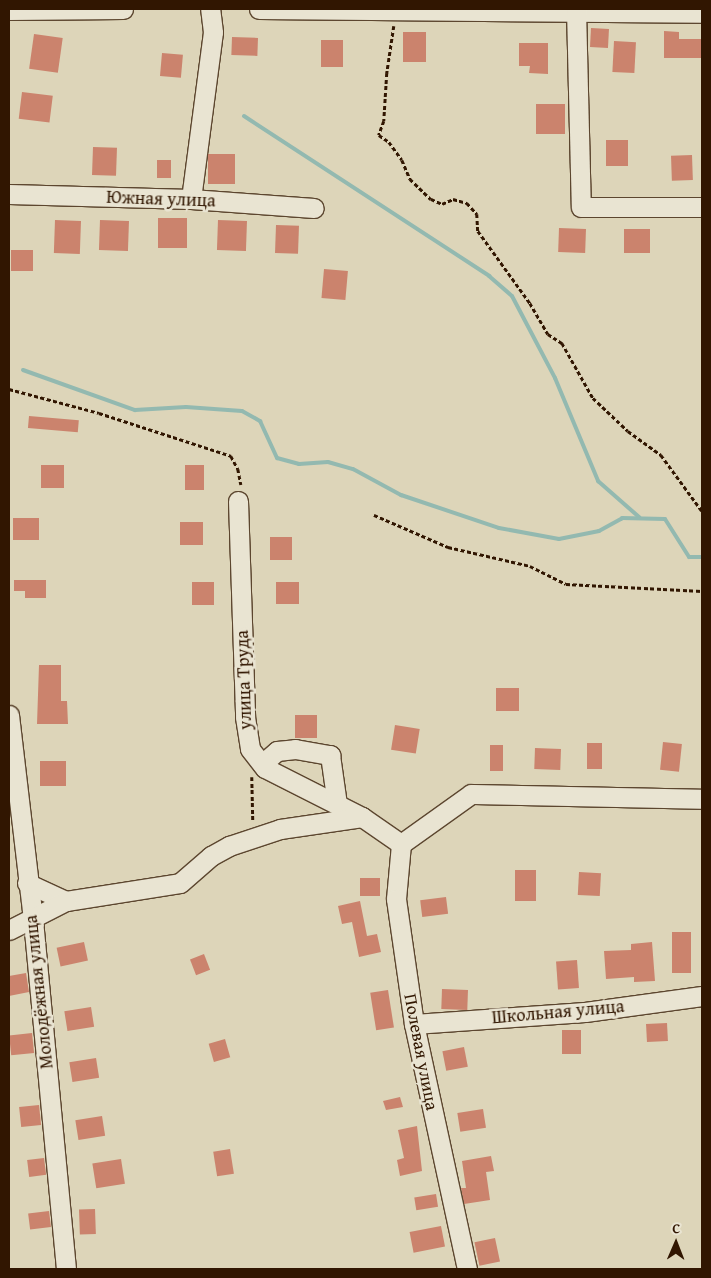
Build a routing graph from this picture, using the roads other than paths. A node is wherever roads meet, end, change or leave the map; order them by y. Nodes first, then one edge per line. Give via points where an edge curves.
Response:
1 (123, 9) edge
2 (210, 9) edge
3 (259, 9) edge
4 (9, 10) edge
5 (576, 10) edge
6 (391, 11) edge
7 (702, 13) edge
8 (9, 194) edge
9 (191, 199) junction
10 (702, 207) edge
11 (314, 208) dead end
12 (240, 496) road end
13 (9, 715) edge
14 (256, 758) junction
15 (702, 799) edge
16 (337, 804) junction
17 (362, 817) junction
18 (397, 840) junction
19 (27, 883) junction
20 (66, 901) junction
21 (33, 920) junction
22 (9, 930) edge
23 (702, 996) edge
24 (414, 1024) junction
25 (66, 1269) edge
26 (467, 1269) edge

1 - 4 street
2 - 9 street via 213,32
3 - 6 street
5 - 6 street
5 - 7 street
5 - 10 street via 581,207
8 - 9 street, Южная улица
9 - 11 street, Южная улица
12 - 14 street, улица Труда via 245,717
13 - 19 street, Молодёжная улица
14 - 16 street
14 - 16 street via 296,749 330,755
15 - 18 street via 471,794
16 - 17 street
17 - 18 street
17 - 20 street via 280,829 253,838 211,856 180,883
18 - 24 street, Полевая улица via 396,899
19 - 20 street
19 - 21 street, Молодёжная улица
20 - 21 street
21 - 22 street
21 - 25 street, Молодёжная улица
23 - 24 street, Школьная улица via 585,1012
24 - 26 street, Полевая улица

